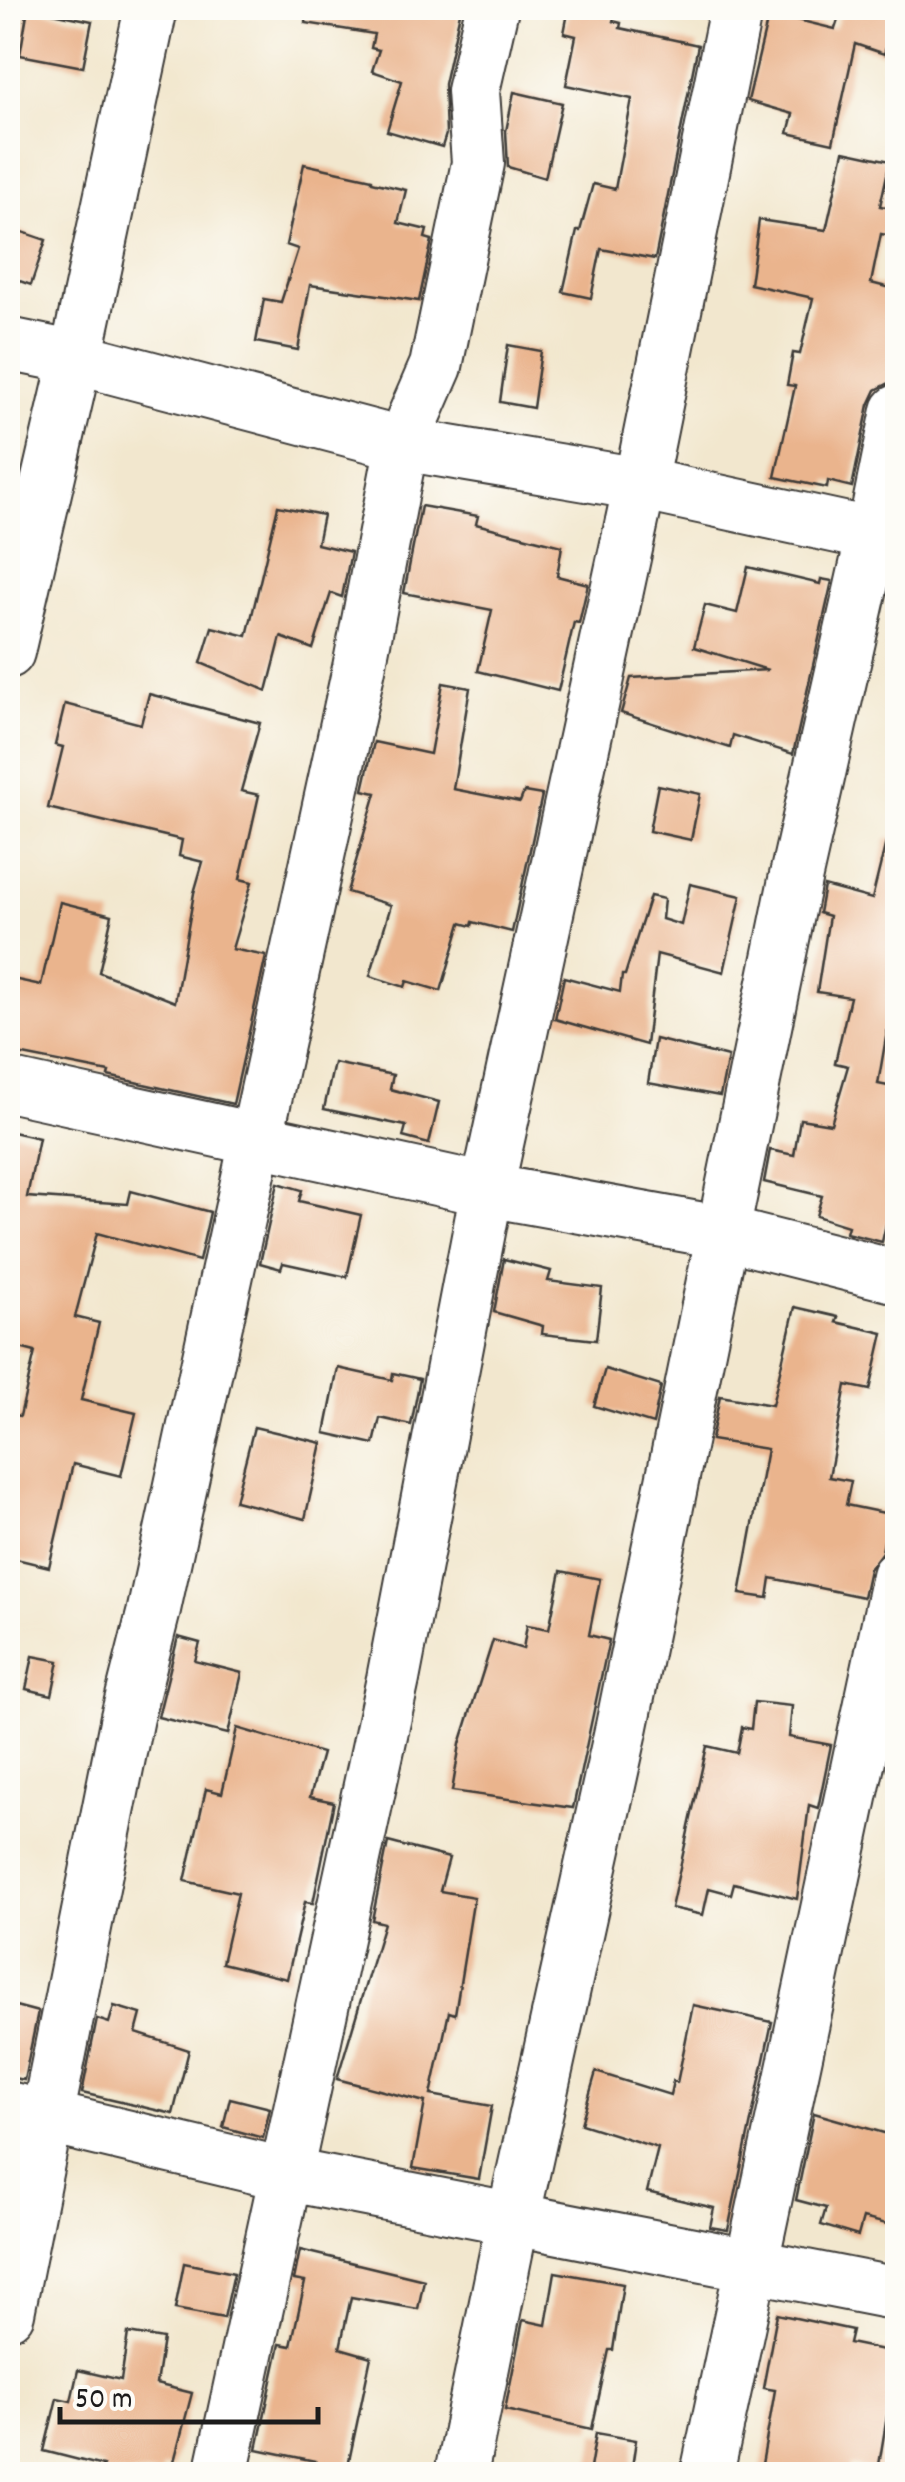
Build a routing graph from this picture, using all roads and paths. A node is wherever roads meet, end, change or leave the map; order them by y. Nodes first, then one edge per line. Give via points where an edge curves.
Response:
1 (151, 8) edge
2 (492, 8) edge
3 (736, 8) edge
4 (8, 344) edge
5 (76, 358) junction
6 (898, 411) edge
7 (402, 444) junction
8 (640, 484) junction
9 (886, 537) edge
10 (8, 652) edge
11 (8, 1085) edge
12 (254, 1140) junction
13 (487, 1190) junction
14 (720, 1232) junction
15 (898, 1276) edge
16 (898, 1576) edge
17 (26, 2113) edge
18 (284, 2174) junction
19 (513, 2218) junction
20 (749, 2264) junction
21 (898, 2294) edge
22 (8, 2313) edge
23 (221, 2474) edge
24 (461, 2474) edge
25 (707, 2474) edge

1 - 5 street
2 - 7 street via 474,91 478,163 436,366
3 - 8 street
4 - 5 street
5 - 7 street
5 - 10 street
6 - 9 street
7 - 8 street
7 - 12 street
8 - 9 street
8 - 13 street
9 - 14 street via 795,880
11 - 12 street
12 - 13 street
12 - 17 street via 157,1595
13 - 14 street
13 - 18 street via 393,1679
14 - 15 street
14 - 19 street via 618,1745
16 - 20 street
17 - 18 street
17 - 22 street
18 - 19 street
18 - 23 street
19 - 20 street
19 - 24 street
20 - 21 street
20 - 25 street

